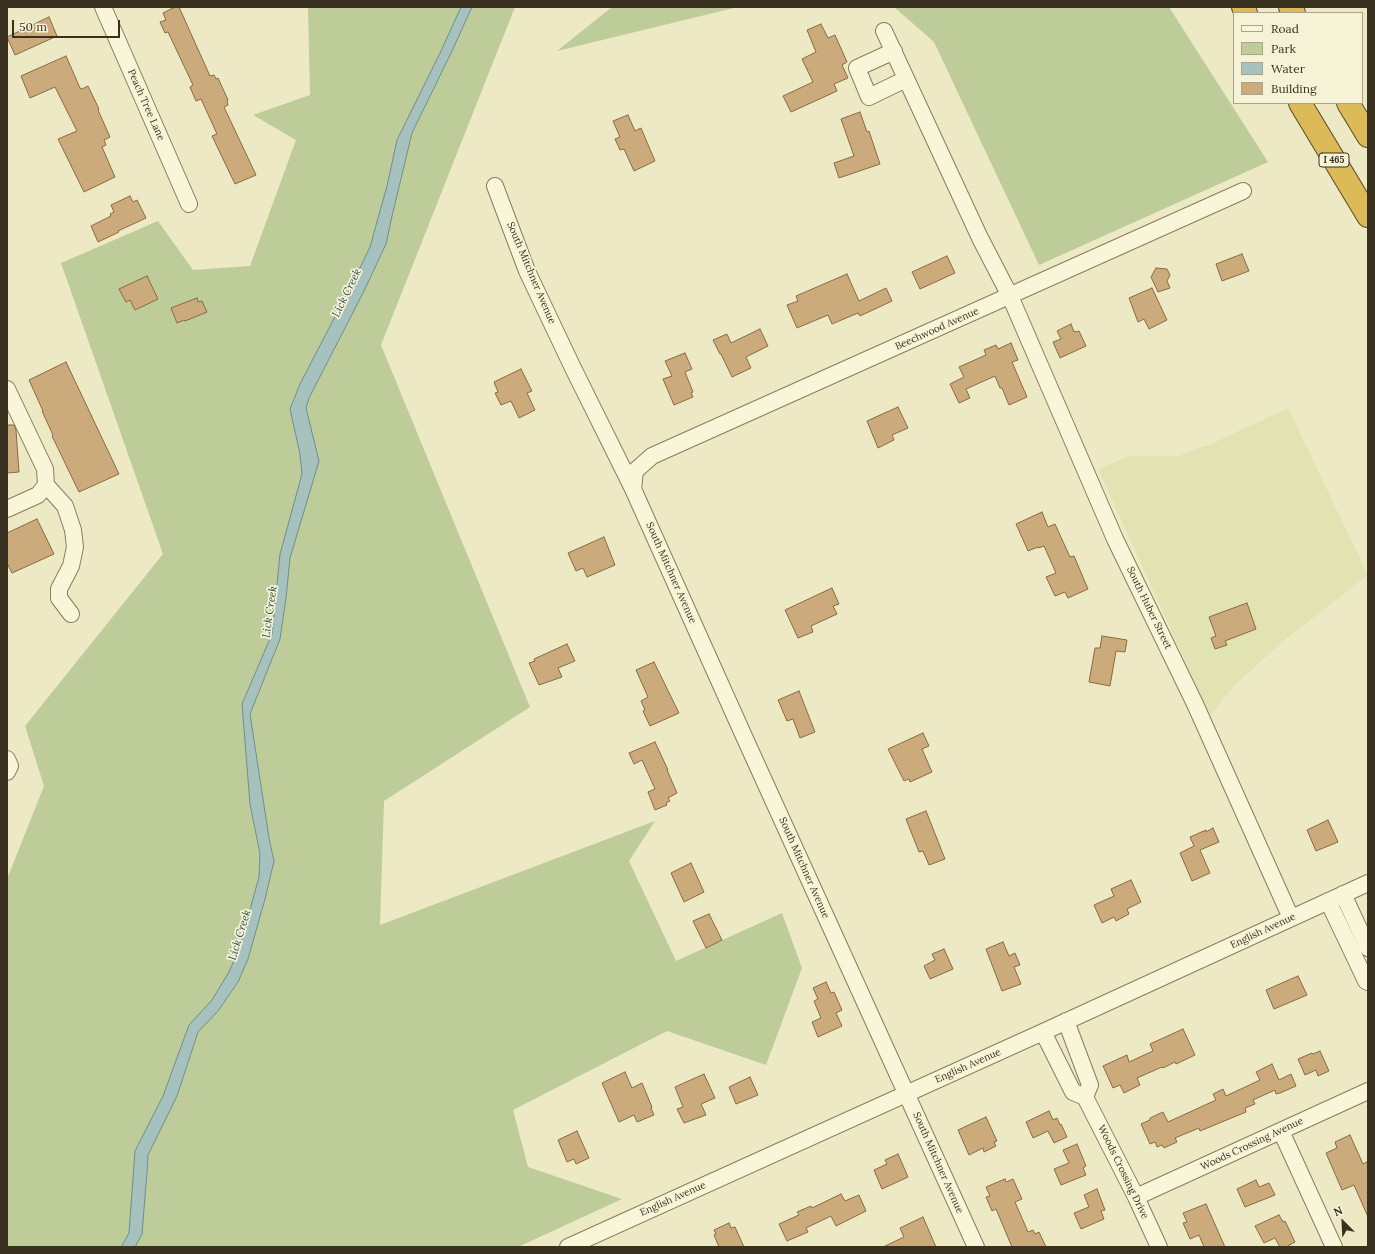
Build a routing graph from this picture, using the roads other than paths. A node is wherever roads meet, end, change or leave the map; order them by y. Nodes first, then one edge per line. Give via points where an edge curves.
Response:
1 (103, 7) edge
2 (884, 31) dead end
3 (894, 51) junction
4 (906, 79) junction
5 (1301, 104) edge
6 (1349, 104) edge
7 (1368, 136) edge
8 (495, 186) dead end
9 (1243, 191) dead end
10 (189, 204) dead end
11 (1368, 216) edge
12 (1010, 296) junction
13 (7, 389) edge
14 (46, 485) junction
15 (633, 489) junction
16 (7, 509) edge
17 (71, 614) dead end
18 (7, 759) edge
19 (7, 772) edge
20 (1368, 883) edge
21 (1343, 894) junction
22 (1328, 901) junction
23 (1291, 918) junction
24 (1368, 948) edge
25 (1368, 982) edge
26 (1066, 1021) junction
27 (1043, 1032) junction
28 (1368, 1091) edge
29 (906, 1094) junction
30 (1085, 1097) junction
31 (1281, 1131) junction
32 (1136, 1197) junction
33 (596, 1241) edge
34 (568, 1247) edge
35 (976, 1247) edge
36 (1159, 1247) edge
37 (1334, 1247) edge

1 - 10 street, Peach Tree Lane
2 - 3 street, South Huber Street
3 - 4 street, South Huber Street
3 - 4 street via 857,68 869,97
4 - 12 street, South Huber Street
5 - 11 highway, I 465
6 - 7 highway
8 - 15 street, South Mitchner Avenue via 530,278
9 - 12 street, Beechwood Avenue
12 - 15 street, Beechwood Avenue via 652,456 635,470
12 - 23 street, South Huber Street via 1116,539 1195,704
13 - 14 street via 45,469
14 - 16 street via 38,495
14 - 17 street via 65,506 73,530 75,547 59,598
15 - 29 street, South Mitchner Avenue
18 - 19 street via 10,766
20 - 21 street, English Avenue
21 - 22 street, English Avenue
21 - 24 street
22 - 23 street, English Avenue
22 - 25 street
23 - 26 street, English Avenue
26 - 27 street, English Avenue
26 - 30 street via 1090,1085
27 - 29 street, English Avenue
27 - 30 street, Woods Crossing Drive via 1073,1092
28 - 31 street, Woods Crossing Avenue
29 - 33 street, English Avenue
29 - 35 street, South Mitchner Avenue
30 - 32 street, Woods Crossing Drive
31 - 32 street, Woods Crossing Avenue
31 - 37 street
32 - 36 street, Woods Crossing Drive
33 - 34 street, English Avenue

